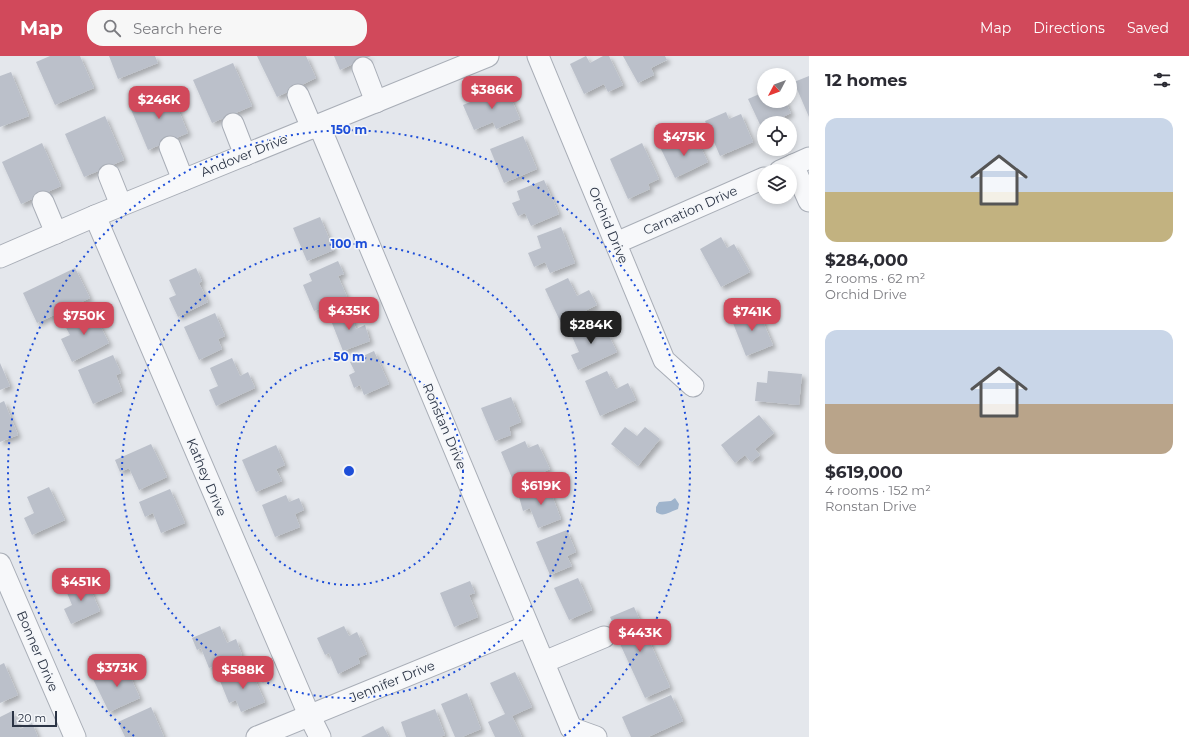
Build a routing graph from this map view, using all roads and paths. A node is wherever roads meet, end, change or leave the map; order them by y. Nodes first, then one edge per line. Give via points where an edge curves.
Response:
1 (488, 56) edge
2 (538, 56) edge
3 (363, 68) dead end
4 (298, 95) dead end
5 (376, 102) junction
6 (233, 124) dead end
7 (315, 126) junction
8 (170, 147) dead end
9 (245, 155) junction
10 (797, 172) edge
11 (109, 176) dead end
12 (183, 180) junction
13 (757, 181) edge
14 (809, 201) edge
15 (43, 202) dead end
16 (121, 206) junction
17 (95, 216) junction
18 (56, 233) junction
19 (616, 243) junction
20 (0, 257) edge
21 (692, 386) dead end
22 (0, 564) edge
23 (528, 626) junction
24 (604, 636) dead end
25 (544, 662) junction
26 (309, 715) junction
27 (567, 732) edge
28 (75, 737) edge
29 (257, 737) edge
30 (320, 737) edge
31 (596, 737) edge

1 - 5 street, Andover Drive
2 - 19 street, Orchid Drive
3 - 5 street
4 - 7 street, Ronstan Drive
5 - 7 street, Andover Drive
6 - 9 street
7 - 9 street, Andover Drive
7 - 23 street, Ronstan Drive
8 - 12 street
9 - 12 street, Andover Drive
10 - 14 street
11 - 16 street
12 - 16 street, Andover Drive
13 - 19 street, Carnation Drive
15 - 18 street
16 - 17 street, Andover Drive
17 - 18 street, Andover Drive
17 - 26 street, Kathey Drive
18 - 20 street, Andover Drive
19 - 21 street, Orchid Drive via 664,360
22 - 28 street, Bonner Drive
23 - 25 street, Ronstan Drive
23 - 26 street, Jennifer Drive
24 - 25 street
25 - 27 street, Ronstan Drive
26 - 29 street, Jennifer Drive
26 - 30 street, Kathey Drive
27 - 31 street

